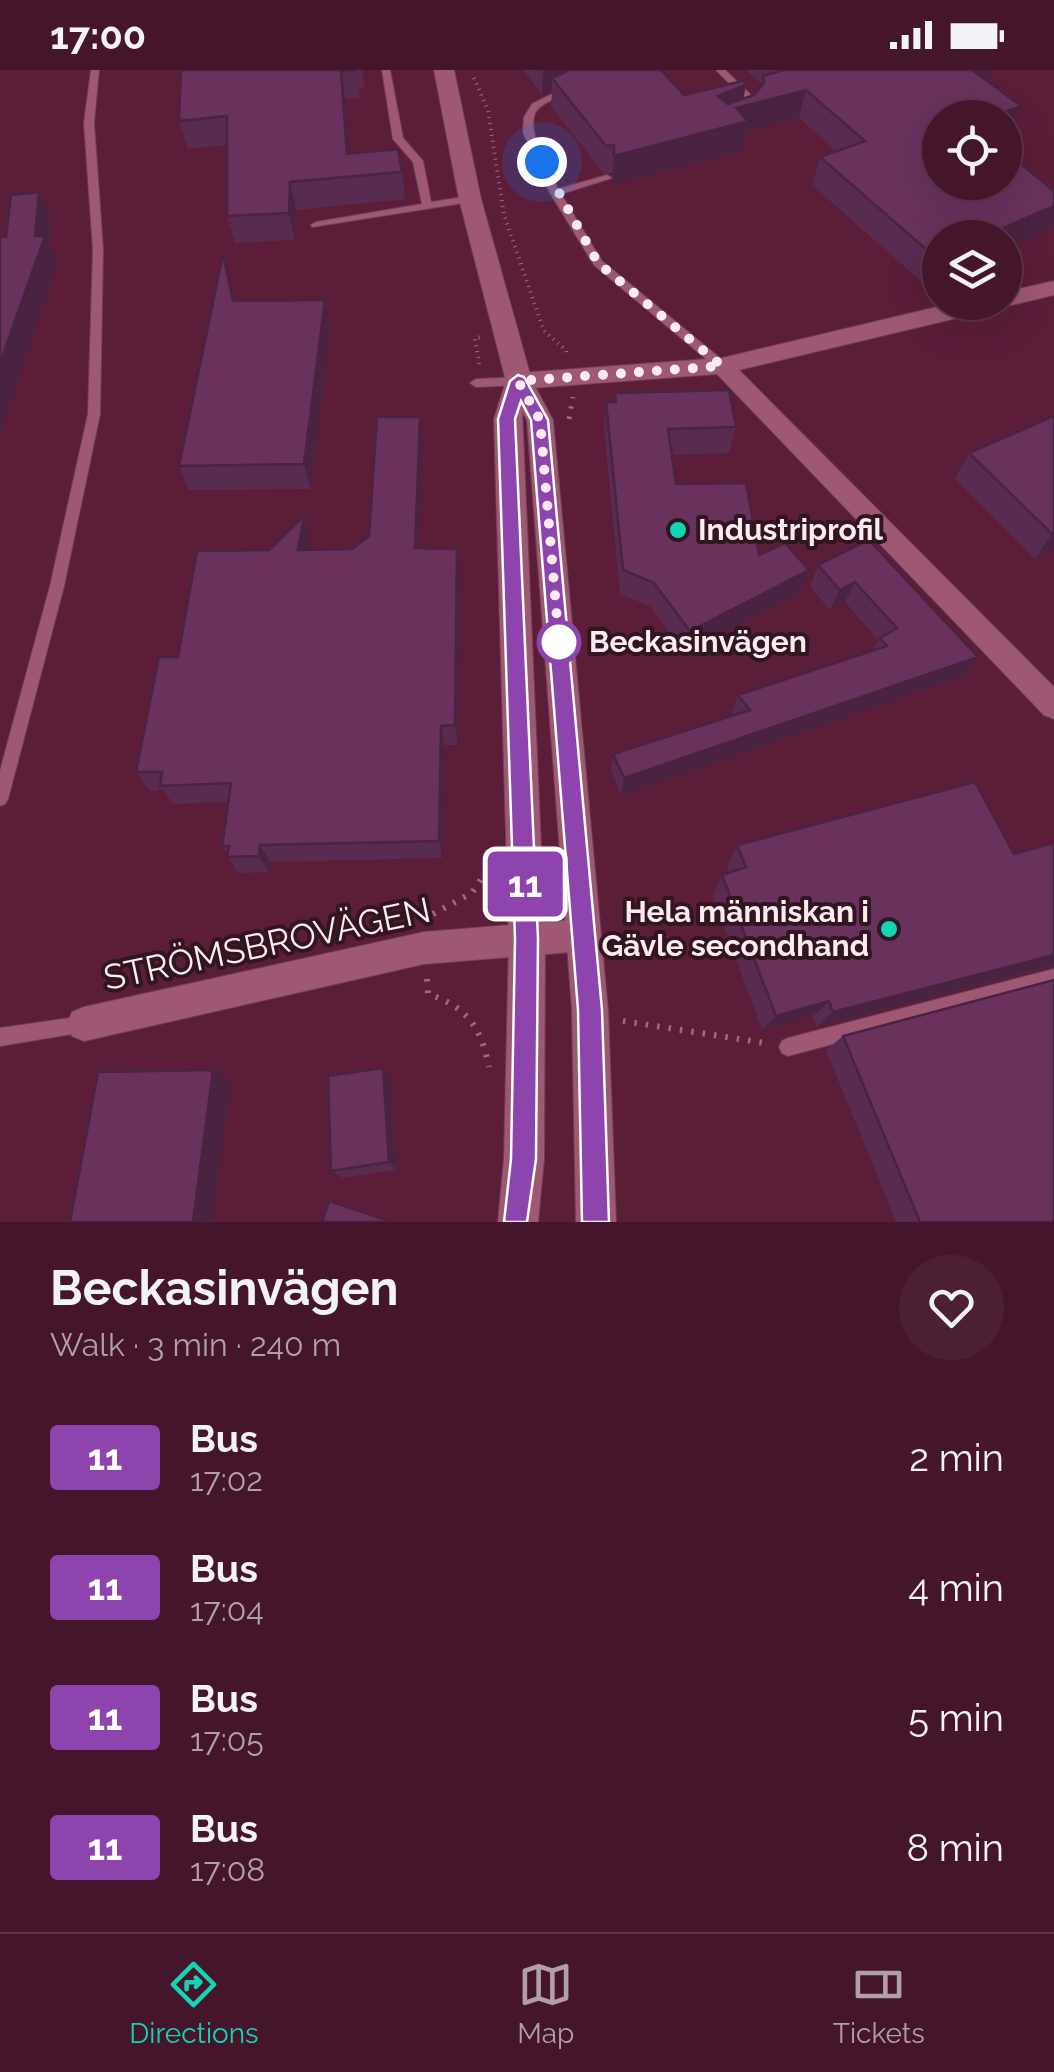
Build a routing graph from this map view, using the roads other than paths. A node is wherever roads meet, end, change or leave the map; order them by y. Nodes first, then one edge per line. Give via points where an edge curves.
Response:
1 (95, 70) edge
2 (386, 70) edge
3 (444, 70) edge
4 (720, 70) edge
5 (575, 87) edge
6 (743, 119) edge
7 (607, 178) dead end
8 (556, 193) junction
9 (470, 200) junction
10 (427, 206) junction
11 (316, 225) dead end
12 (1054, 288) edge
13 (1022, 295) edge
14 (922, 318) edge
15 (722, 366) junction
16 (518, 381) junction
17 (480, 383) road end
18 (1054, 706) edge
19 (0, 799) edge
20 (583, 935) junction
21 (526, 939) junction
22 (1054, 977) edge
23 (84, 1024) joint
24 (0, 1037) edge
25 (788, 1047) road end
26 (518, 1222) edge
27 (596, 1222) edge

1 - 19 lane via 89,123 98,249 94,414
2 - 10 lane via 398,139 418,161
3 - 9 main road
4 - 6 lane via 748,96 751,109
5 - 8 lane via 536,106 529,117 528,132
7 - 8 lane
8 - 15 lane via 598,263
9 - 10 lane
9 - 16 main road
10 - 11 lane
12 - 13 street
14 - 15 street
15 - 16 street
15 - 18 street
16 - 17 lane
16 - 20 main road via 540,420
16 - 21 main road via 507,419
20 - 21 street, STRÖMSBROVÄGEN
20 - 27 main road
21 - 23 street, STRÖMSBROVÄGEN via 424,948
21 - 26 main road
22 - 25 lane
23 - 24 lane

